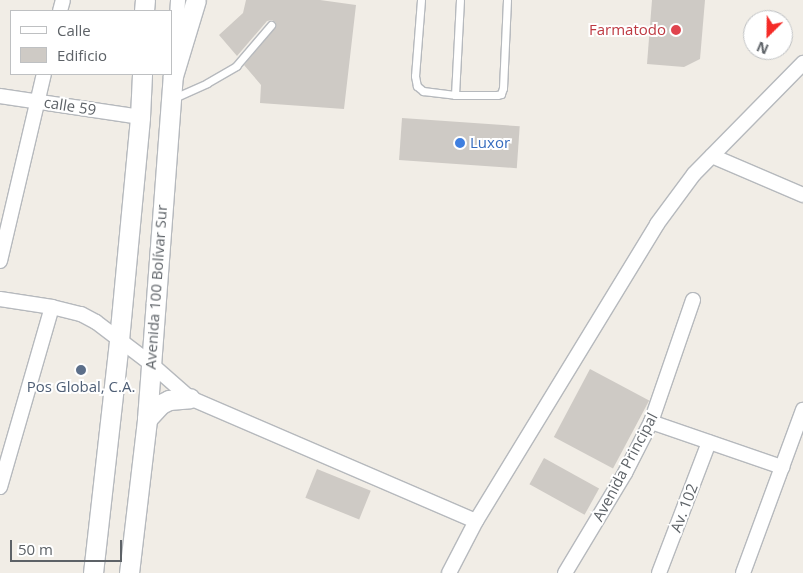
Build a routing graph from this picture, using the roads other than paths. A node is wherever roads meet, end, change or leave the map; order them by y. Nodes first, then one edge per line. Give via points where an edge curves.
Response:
1 (178, 0) edge
2 (196, 0) edge
3 (421, 0) edge
4 (460, 0) edge
5 (507, 0) edge
6 (271, 25) dead end
7 (803, 64) edge
8 (44, 75) edge
9 (142, 75) edge
10 (173, 76) junction
11 (455, 95) junction
12 (0, 96) edge
13 (171, 100) junction
14 (37, 101) junction
15 (140, 117) junction
16 (712, 156) junction
17 (803, 195) edge
18 (0, 261) edge
19 (0, 299) edge
20 (693, 300) dead end
21 (52, 307) junction
22 (119, 340) junction
23 (150, 363) junction
24 (190, 398) junction
25 (803, 410) edge
26 (147, 419) junction
27 (651, 422) junction
28 (709, 442) junction
29 (782, 467) junction
30 (0, 487) edge
31 (476, 521) junction
32 (93, 573) edge
33 (129, 573) edge
34 (449, 573) edge
35 (565, 573) edge
36 (659, 573) edge
37 (743, 573) edge

1 - 10 street, Avenida 100 Bolívar Sur
2 - 10 street
3 - 11 lane via 417,86 423,91
4 - 11 lane
5 - 11 lane via 501,94
6 - 13 lane via 236,66
7 - 16 street
8 - 14 street
9 - 15 street, Avenida 100 Bolívar Sur
10 - 13 street, Avenida 100 Bolívar Sur
12 - 14 street, calle 59
13 - 23 street, Avenida 100 Bolívar Sur
14 - 15 street, calle 59
14 - 18 street
15 - 22 street, Avenida 100 Bolívar Sur
16 - 17 street
16 - 31 street via 694,174 657,224
19 - 21 street
20 - 27 street, Avenida Principal
21 - 22 street via 81,314
21 - 30 street
22 - 23 street
22 - 32 street, Avenida 100 Bolívar Sur
23 - 24 street
23 - 26 street, Avenida 100 Bolívar Sur
24 - 26 street via 169,400
24 - 31 street
25 - 29 street
26 - 33 street, Avenida 100 Bolívar Sur
27 - 28 street
27 - 35 street, Avenida Principal via 626,472
28 - 29 street
28 - 36 street, Av. 102
29 - 37 street
31 - 34 street

